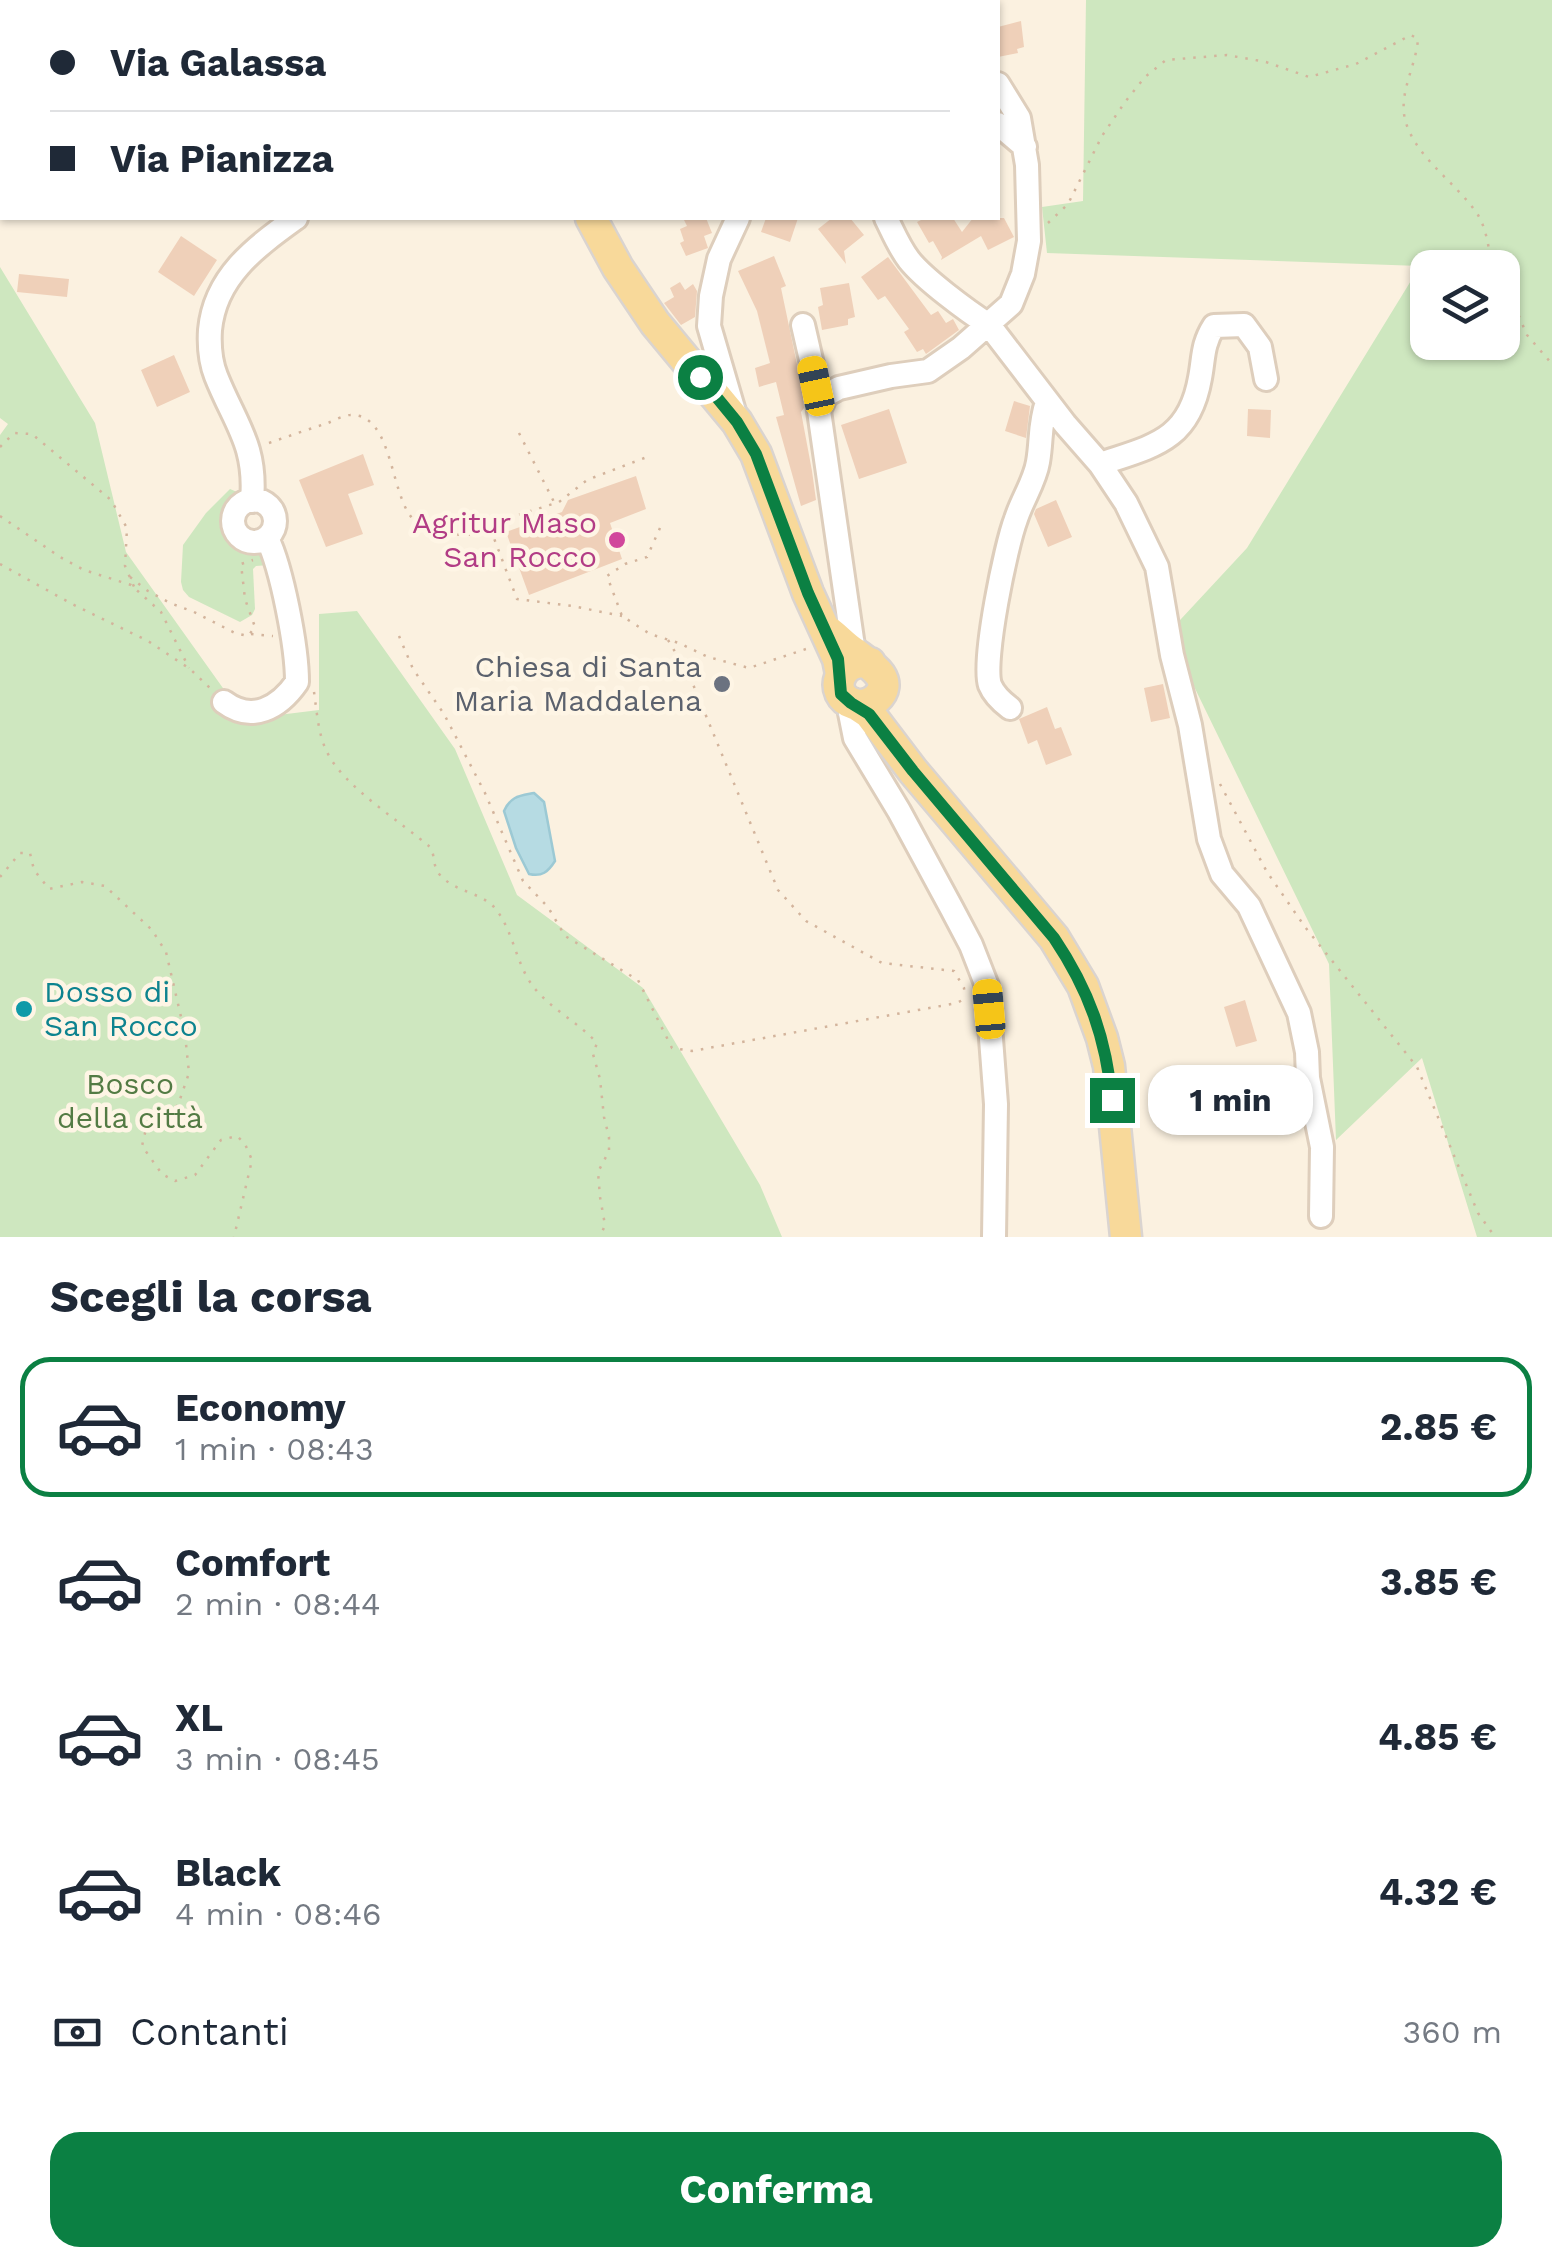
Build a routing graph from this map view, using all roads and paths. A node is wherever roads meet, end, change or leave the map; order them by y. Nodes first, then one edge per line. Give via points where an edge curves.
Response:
1 (1000, 87) edge
2 (1000, 126) edge
3 (1025, 147) junction
4 (293, 220) edge
5 (592, 220) edge
6 (737, 220) edge
7 (887, 220) edge
8 (1029, 241) junction
9 (1489, 250) edge
10 (1520, 318) edge
11 (803, 325) dead end
12 (989, 325) junction
13 (1552, 364) edge
14 (1266, 379) dead end
15 (1048, 402) junction
16 (818, 411) junction
17 (737, 422) junction
18 (519, 432) dead end
19 (0, 447) edge
20 (249, 450) junction
21 (647, 457) dead end
22 (1100, 464) junction
23 (554, 504) junction
24 (0, 516) edge
25 (660, 528) dead end
26 (492, 534) junction
27 (270, 546) junction
28 (0, 564) edge
29 (130, 576) junction
30 (136, 590) junction
31 (622, 616) junction
32 (290, 628) junction
33 (250, 634) junction
34 (399, 636) dead end
35 (668, 640) junction
36 (848, 659) junction
37 (190, 670) junction
38 (297, 682) junction
39 (224, 702) joint
40 (1010, 708) dead end
41 (1221, 785) dead end
42 (0, 876) edge
43 (987, 986) junction
44 (965, 999) junction
45 (1321, 1216) dead end
46 (234, 1237) edge
47 (600, 1237) edge
48 (994, 1237) edge
49 (1126, 1237) edge
50 (1495, 1237) edge

1 - 3 street via 1019,118
2 - 3 street
3 - 8 street
4 - 20 street via 234,270 211,322 210,360
5 - 17 main road via 656,323
6 - 17 street via 710,296 709,326
7 - 12 street via 912,264
8 - 9 path via 1068,204 1124,102 1166,60 1227,55 1309,77 1356,64 1411,35 1418,39 1404,99 1406,122 1418,147 1479,216
8 - 12 street via 1019,288
10 - 13 path
11 - 16 street
12 - 15 street
12 - 16 street via 928,371 840,388 826,395
14 - 22 street via 1260,348 1244,325 1214,326 1204,341 1190,413 1166,440
15 - 22 street
15 - 40 street via 1038,463 1014,522 994,617 990,685
16 - 36 street
17 - 36 main road via 756,454 808,593
18 - 23 path
19 - 29 path via 14,433 32,434 111,500 127,528
20 - 26 path via 350,415 365,418 381,436 414,521 436,531
20 - 27 street via 252,501 273,512
21 - 23 path via 588,480
22 - 45 street via 1157,567 1209,840 1299,1013 1322,1147
23 - 26 path via 515,516
24 - 30 path via 84,570
25 - 31 path via 647,557 606,576
26 - 31 path via 517,599
27 - 32 street
27 - 33 path via 241,564
28 - 37 path via 148,640
29 - 30 path
29 - 33 path via 170,603 235,634
30 - 37 path via 160,612
31 - 35 path
32 - 33 path via 279,635
32 - 38 street
34 - 44 path via 412,670 486,794 523,881 565,936 638,980 672,1048 692,1050
35 - 36 path via 749,668
35 - 44 path via 690,677 778,890 806,921 882,963 954,972
36 - 43 street via 855,738 952,908
36 - 49 main road via 869,714 1054,938 1083,986 1109,1066
37 - 39 path
38 - 39 street via 288,696 262,710 235,710
38 - 47 path via 313,688 321,736 337,769 430,847 436,872 448,883 494,907 534,988 597,1043 593,1054 609,1137 598,1172 605,1225
41 - 50 path via 1305,927 1417,1067 1478,1213
42 - 46 path via 20,852 30,854 49,888 105,886 152,930 166,952 189,1073 178,1105 155,1121 142,1146 175,1181 194,1175 221,1140 237,1136 252,1160
43 - 44 path
43 - 48 street via 996,1104

